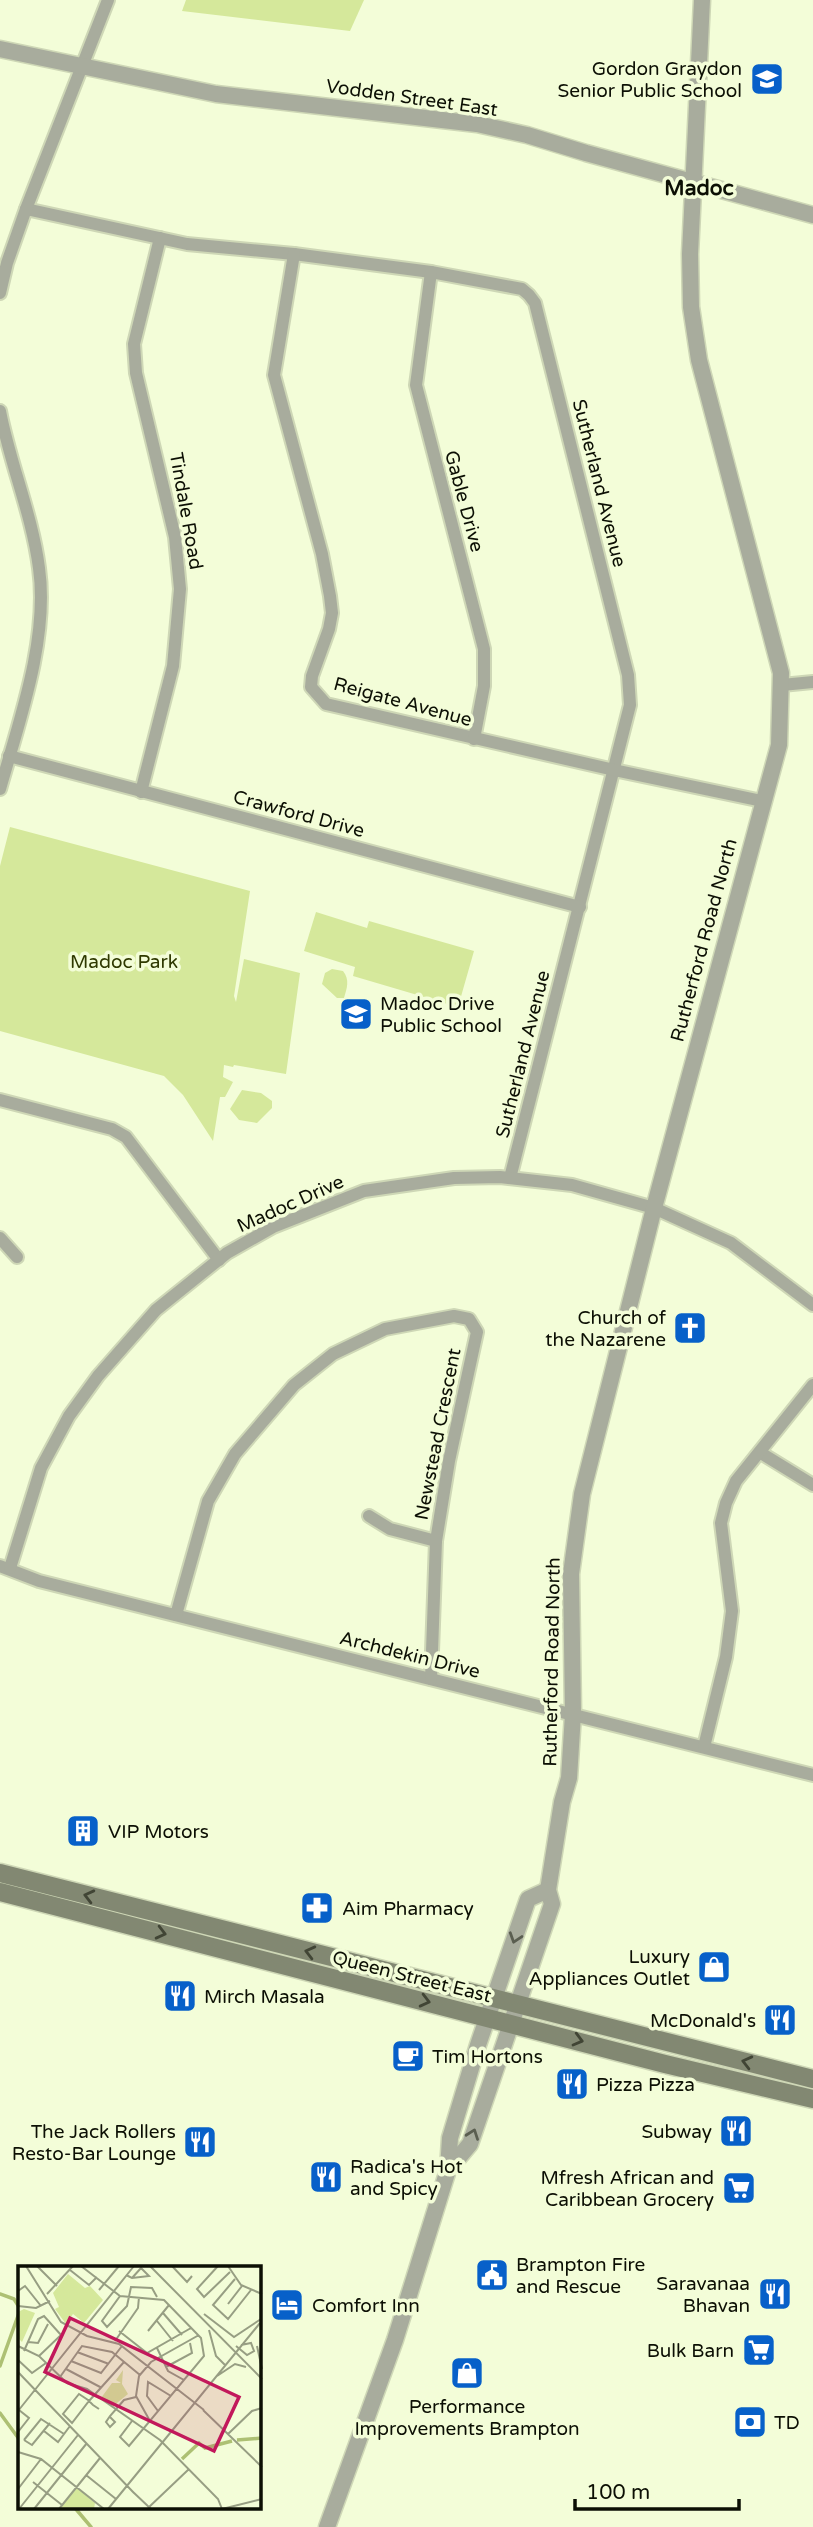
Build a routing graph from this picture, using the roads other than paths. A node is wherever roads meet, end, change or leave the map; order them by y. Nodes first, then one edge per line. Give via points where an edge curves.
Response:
1 (108, 0) edge
2 (702, 0) edge
3 (0, 49) edge
4 (82, 67) junction
5 (694, 181) junction
6 (26, 209) junction
7 (813, 215) edge
8 (160, 238) junction
9 (294, 254) junction
10 (431, 272) junction
11 (0, 293) edge
12 (0, 411) edge
13 (813, 682) edge
14 (782, 685) junction
15 (474, 739) junction
16 (0, 742) edge
17 (9, 756) junction
18 (614, 770) junction
19 (0, 789) edge
20 (141, 792) junction
21 (762, 801) junction
22 (579, 907) junction
23 (0, 1100) edge
24 (510, 1178) junction
25 (654, 1208) junction
26 (0, 1238) edge
27 (17, 1256) dead end
28 (219, 1260) junction
29 (813, 1305) edge
30 (813, 1385) edge
31 (761, 1453) junction
32 (813, 1485) edge
33 (369, 1516) dead end
34 (436, 1541) junction
35 (5, 1567) edge
36 (176, 1615) junction
37 (431, 1679) junction
38 (573, 1714) junction
39 (704, 1747) junction
40 (813, 1775) edge
41 (0, 1873) edge
42 (548, 1890) junction
43 (0, 1892) edge
44 (495, 1998) junction
45 (519, 2005) junction
46 (488, 2017) junction
47 (512, 2023) junction
48 (813, 2079) edge
49 (813, 2099) edge
50 (448, 2170) junction
51 (327, 2527) edge

1 - 4 street
2 - 5 street, Rutherford Road North
3 - 4 street, Vodden Street East
4 - 5 street, Vodden Street East via 216,94 478,124
4 - 6 street
5 - 7 street, Vodden Street East
5 - 14 street, Rutherford Road North via 691,307 699,360
6 - 8 street, Sutherland Avenue
6 - 11 street
8 - 9 street, Sutherland Avenue
8 - 20 street, Tindale Road via 134,344 136,373 175,537 180,589 173,666
9 - 10 street, Sutherland Avenue
9 - 15 street, Reigate Avenue via 274,375 322,554 332,613 311,687 326,704
10 - 15 street, Gable Drive via 416,385 484,649 484,686
10 - 18 street, Sutherland Avenue via 522,289 535,303 628,676 630,705
12 - 17 street via 31,527 40,597 34,658
13 - 14 street
14 - 21 street, Rutherford Road North via 779,745
15 - 18 street, Reigate Avenue
16 - 17 street
17 - 19 street
17 - 20 street, Crawford Drive
18 - 21 street, Reigate Avenue
18 - 22 street, Sutherland Avenue
20 - 22 street, Crawford Drive
21 - 25 street, Rutherford Road North
22 - 24 street, Sutherland Avenue
23 - 28 street via 112,1129 126,1137
24 - 25 street, Madoc Drive via 572,1185
24 - 28 street, Madoc Drive via 454,1178 364,1191 273,1227
25 - 29 street, Madoc Drive via 730,1243
25 - 38 street, Rutherford Road North via 582,1494 571,1574
26 - 27 street
28 - 35 street, Madoc Drive via 156,1310 69,1416 41,1468
30 - 31 street
31 - 32 street
31 - 39 street via 736,1481 721,1523 732,1611
33 - 34 street via 390,1529
34 - 36 street, Newstead Crescent via 477,1332 469,1319 454,1316 385,1329 333,1354 294,1385 235,1454 208,1501
34 - 37 street, Newstead Crescent
35 - 36 street, Archdekin Drive via 39,1581
36 - 37 street, Archdekin Drive
37 - 38 street, Archdekin Drive
38 - 39 street, Archdekin Drive
38 - 42 street, Rutherford Road North via 569,1778
39 - 40 street, Archdekin Drive
44 -> 41 main road, Queen Street East
42 -> 44 street via 528,1899
42 - 45 street, Rutherford Road North via 552,1904
43 -> 46 main road, Queen Street East
44 - 45 main road, Queen Street East
44 - 46 street
45 - 47 street, Rutherford Road North
48 -> 45 main road, Queen Street East
46 - 47 main road, Queen Street East
46 - 50 street via 450,2138
47 -> 49 main road, Queen Street East
50 -> 47 street, Rutherford Road North via 470,2144
50 - 51 street via 392,2348

